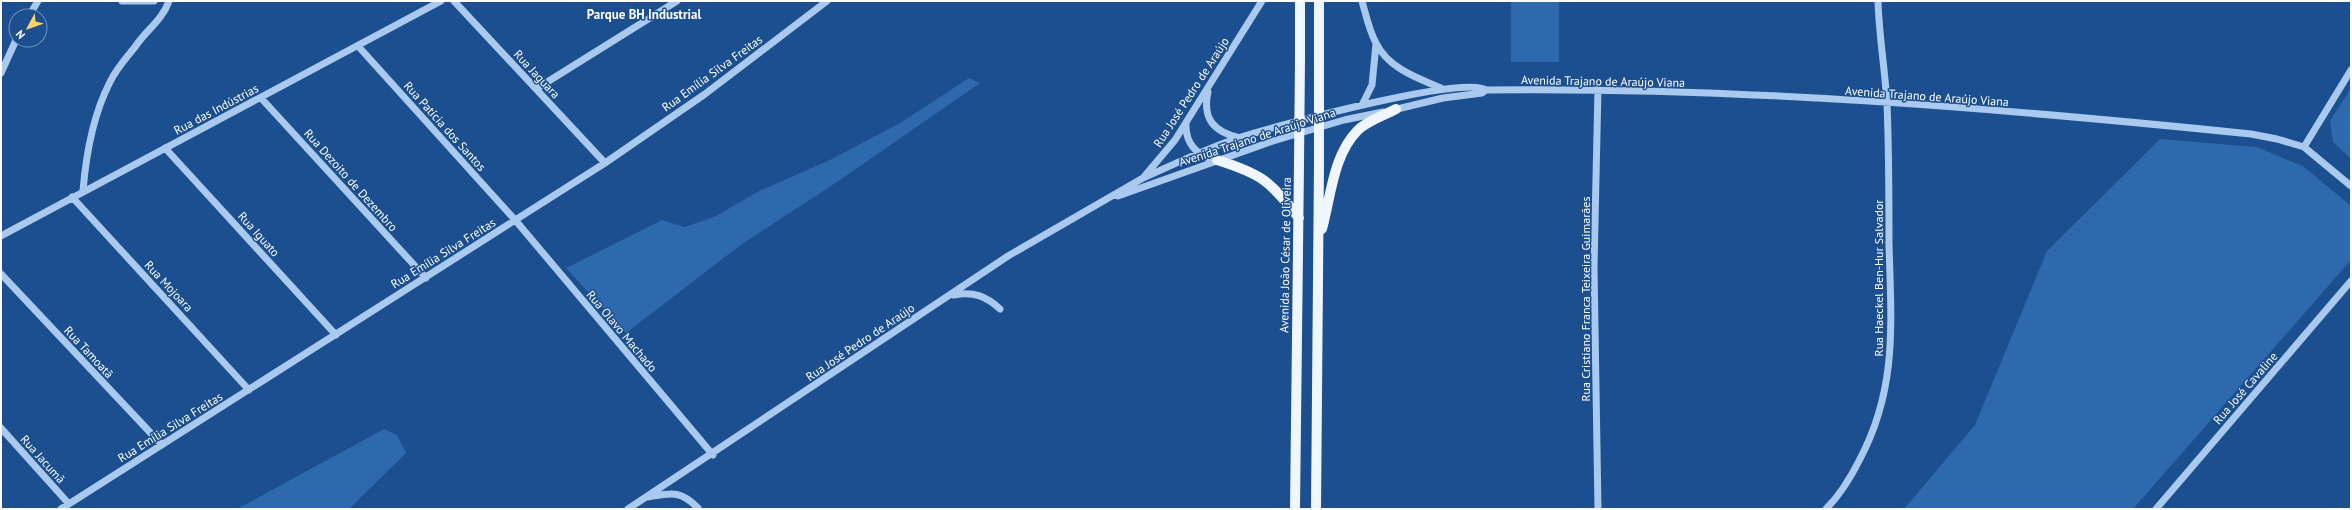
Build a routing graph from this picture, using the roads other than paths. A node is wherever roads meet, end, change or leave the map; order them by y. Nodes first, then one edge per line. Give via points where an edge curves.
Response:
1 (122, 1) edge
2 (154, 1) edge
3 (169, 1) edge
4 (441, 1) edge
5 (454, 1) edge
6 (678, 1) edge
7 (1262, 1) edge
8 (1300, 1) edge
9 (1319, 1) edge
10 (1362, 1) edge
11 (1878, 1) edge
12 (823, 2) edge
13 (1376, 44) junction
14 (358, 46) junction
15 (12, 48) edge
16 (2351, 70) edge
17 (1, 73) edge
18 (1210, 85) junction
19 (1442, 88) junction
20 (536, 89) junction
21 (1598, 89) junction
22 (1486, 90) junction
23 (261, 98) junction
24 (1887, 103) junction
25 (1364, 104) junction
26 (1396, 109) junction
27 (1186, 120) junction
28 (1311, 129) junction
29 (1240, 138) junction
30 (2304, 147) junction
31 (165, 148) junction
32 (1199, 153) junction
33 (1217, 160) junction
34 (605, 163) junction
35 (1142, 178) junction
36 (2351, 186) edge
37 (83, 191) junction
38 (1130, 192) joint
39 (72, 197) junction
40 (1108, 199) junction
41 (1298, 218) junction
42 (516, 221) junction
43 (1, 236) edge
44 (1318, 245) junction
45 (1, 274) edge
46 (426, 278) junction
47 (2351, 281) edge
48 (950, 296) junction
49 (1000, 309) dead end
50 (336, 335) junction
51 (249, 390) junction
52 (1, 428) edge
53 (162, 445) junction
54 (712, 455) junction
55 (644, 498) junction
56 (69, 504) junction
57 (698, 508) dead end
58 (61, 509) edge
59 (628, 509) edge
60 (1295, 509) edge
61 (1316, 509) edge
62 (1598, 509) edge
63 (1826, 509) edge
64 (2156, 509) edge

1 - 2 street
3 - 37 street via 165,14 136,44 110,81 95,119 85,157
4 - 14 street, Rua das Indústrias
5 - 20 street, Rua Jaguara
6 - 20 street
7 - 18 street, Rua José Pedro de Araújo
8 - 41 main road, Avenida João César de Oliveira, bridge
9 - 44 main road, bridge
10 - 13 street, Avenida Trajano de Araújo Viana
11 - 24 street
12 - 34 street, Rua Emília Silva Freitas via 705,94
13 - 19 street, Avenida Trajano de Araújo Viana via 1388,59 1404,72
13 - 25 street via 1372,85
14 - 23 street, Rua das Indústrias
14 - 42 street, Rua Patícia dos Santos
15 - 17 street
16 - 30 street
18 - 27 street, Rua José Pedro de Araújo
18 - 29 street via 1206,108 1212,124 1227,135
19 - 22 street, Avenida Trajano de Araújo Viana via 1478,87
19 - 25 street, Avenida Trajano de Araújo Viana
20 - 34 street, Rua Jaguara
21 - 22 street, Avenida Trajano de Araújo Viana
21 - 24 street, Avenida Trajano de Araújo Viana
21 - 62 street, Rua Cristiano Franca Teixeira Guimarães via 1594,267
22 - 26 street, Avenida Trajano de Araújo Viana via 1482,93 1443,98
23 - 31 street, Rua das Indústrias
23 - 46 street, Rua Dezoito de Dezembro
24 - 30 street, Avenida Trajano de Araújo Viana via 2251,134
24 - 63 street, Rua Haeckel Ben-Hur Salvador via 1892,330 1889,373 1882,408 1869,441 1854,472
25 - 28 street
25 - 29 street, Avenida Trajano de Araújo Viana
26 - 28 street, Avenida Trajano de Araújo Viana
26 - 44 main road via 1359,129 1345,147 1337,165
27 - 32 street via 1186,133 1192,147
27 - 35 street, Rua José Pedro de Araújo via 1175,140
28 - 33 street, Avenida Trajano de Araújo Viana
29 - 32 street, Avenida Trajano de Araújo Viana
30 - 36 street, Avenida Trajano de Araújo Viana
31 - 37 street, Rua das Indústrias
31 - 50 street, Rua Iguato
32 - 33 street
32 - 35 street, Avenida Trajano de Araújo Viana
33 - 38 street, Avenida Trajano de Araújo Viana
33 - 41 main road via 1246,169 1265,179 1280,193
34 - 42 street, Rua Emília Silva Freitas
35 - 40 street, Rua José Pedro de Araújo
37 - 39 street, Rua das Indústrias
38 - 40 street, Rua José Pedro de Araújo
39 - 43 street, Rua das Indústrias
39 - 51 street, Rua Mojoara
40 - 48 street, Rua José Pedro de Araújo via 1008,256
41 - 60 main road, Avenida João César de Oliveira
42 - 46 street, Rua Emília Silva Freitas
42 - 54 street, Rua Olavo Machado
44 - 61 main road
45 - 53 street, Rua Tamoatã
46 - 50 street, Rua Emília Silva Freitas
47 - 64 street, Rua José Cavaline
48 - 49 street via 977,294 991,300
48 - 54 street, Rua José Pedro de Araújo
50 - 51 street, Rua Emília Silva Freitas
51 - 53 street, Rua Emília Silva Freitas
52 - 56 street, Rua Jacumã
53 - 56 street, Rua Emília Silva Freitas
54 - 55 street, Rua José Pedro de Araújo
55 - 57 street via 671,493 687,497
55 - 59 street, Rua José Pedro de Araújo
56 - 58 street, Rua Emília Silva Freitas

